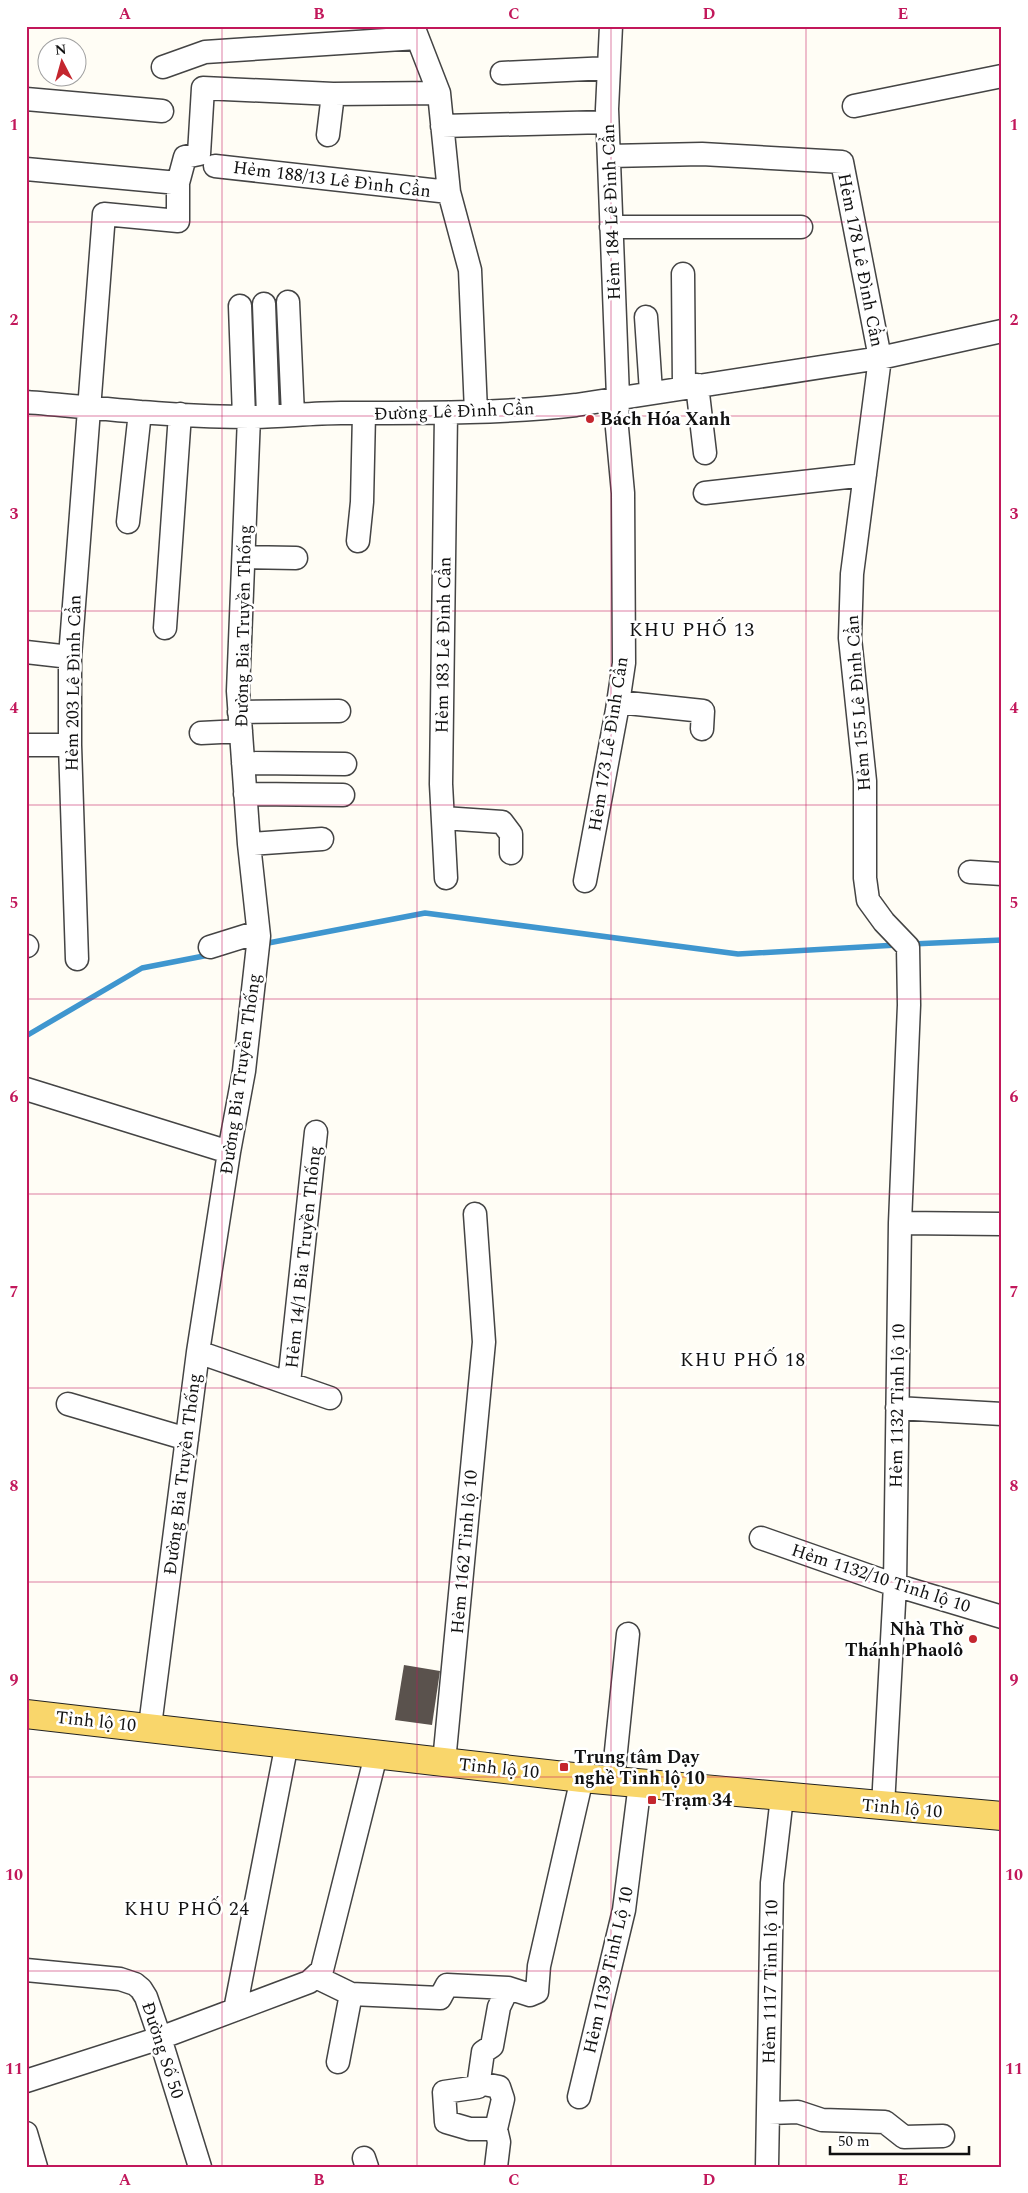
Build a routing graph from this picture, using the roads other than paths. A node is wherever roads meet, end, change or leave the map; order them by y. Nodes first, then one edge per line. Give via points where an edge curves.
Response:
1 (611, 26) edge
2 (415, 32) edge
3 (163, 67) dead end
4 (609, 68) junction
5 (502, 73) dead end
6 (1002, 76) edge
7 (439, 93) junction
8 (333, 94) junction
9 (26, 99) edge
10 (854, 106) dead end
11 (162, 111) dead end
12 (607, 122) junction
13 (442, 126) junction
14 (328, 135) dead end
15 (609, 156) junction
16 (215, 166) dead end
17 (26, 169) edge
18 (178, 183) junction
19 (449, 192) junction
20 (801, 227) dead end
21 (611, 228) junction
22 (682, 274) dead end
23 (288, 302) dead end
24 (264, 304) dead end
25 (240, 306) dead end
26 (646, 317) dead end
27 (1002, 331) edge
28 (880, 358) junction
29 (691, 386) junction
30 (651, 392) junction
31 (618, 397) junction
32 (26, 402) edge
33 (88, 407) junction
34 (140, 412) junction
35 (476, 412) junction
36 (446, 413) junction
37 (180, 414) junction
38 (364, 414) junction
39 (293, 415) junction
40 (254, 417) junction
41 (705, 453) dead end
42 (865, 475) junction
43 (705, 493) dead end
44 (128, 522) dead end
45 (358, 541) dead end
46 (244, 557) junction
47 (296, 558) dead end
48 (166, 628) dead end
49 (26, 652) edge
50 (70, 657) junction
51 (618, 702) junction
52 (339, 711) dead end
53 (240, 722) junction
54 (702, 729) dead end
55 (201, 734) dead end
56 (26, 745) edge
57 (70, 745) junction
58 (243, 763) junction
59 (345, 764) dead end
60 (245, 794) junction
61 (343, 795) dead end
62 (443, 818) junction
63 (322, 839) dead end
64 (249, 844) junction
65 (511, 853) dead end
66 (970, 872) dead end
67 (1002, 874) edge
68 (446, 878) dead end
69 (585, 881) dead end
70 (259, 934) junction
71 (210, 947) dead end
72 (78, 959) dead end
73 (909, 1005) joint
74 (26, 1088) edge
75 (316, 1132) dead end
76 (229, 1152) junction
77 (475, 1214) dead end
78 (900, 1223) junction
79 (1002, 1224) edge
80 (198, 1352) junction
81 (289, 1383) junction
82 (330, 1398) dead end
83 (68, 1404) dead end
84 (897, 1408) junction
85 (1002, 1414) edge
86 (187, 1439) junction
87 (761, 1538) dead end
88 (895, 1585) junction
89 (1002, 1617) edge
90 (628, 1634) dead end
91 (26, 1714) edge
92 (150, 1726) junction
93 (287, 1743) junction
94 (376, 1755) junction
95 (444, 1762) junction
96 (582, 1778) junction
97 (613, 1780) junction
98 (640, 1783) junction
99 (782, 1797) junction
100 (883, 1806) junction
101 (1002, 1816) edge
102 (26, 1970) edge
103 (316, 1977) junction
104 (508, 1988) junction
105 (351, 1994) junction
106 (235, 2010) junction
107 (160, 2038) junction
108 (338, 2062) dead end
109 (26, 2081) edge
110 (479, 2083) junction
111 (579, 2097) dead end
112 (769, 2113) junction
113 (496, 2129) junction
114 (26, 2133) edge
115 (943, 2136) dead end
116 (36, 2167) edge
117 (200, 2167) edge
118 (496, 2167) edge
119 (767, 2167) edge

1 - 4 street, Hẻm 184 Lê Đình Cẩn
2 - 3 street via 205,52
2 - 7 street
4 - 5 street
4 - 12 street, Hẻm 184 Lê Đình Cẩn
6 - 10 street
7 - 8 street
7 - 13 street
8 - 14 street
8 - 18 street via 203,88 199,154 185,157
9 - 11 street
12 - 13 street
12 - 15 street, Hẻm 184 Lê Đình Cẩn
13 - 19 street
15 - 21 street, Hẻm 184 Lê Đình Cẩn
15 - 28 street, Hẻm 178 Lê Đình Cẩn via 702,154 842,162
16 - 19 street, Hẻm 188/13 Lê Đình Cẩn
17 - 18 street
18 - 33 street, Hẻm 203 Lê Đình Cẩn via 178,221 104,214
19 - 35 street via 470,270
20 - 21 street
21 - 31 street, Hẻm 184 Lê Đình Cẩn
22 - 29 street
23 - 39 street
24 - 40 street
25 - 40 street
26 - 30 street
27 - 28 street, Đường Lê Đình Cẩn
28 - 29 street, Đường Lê Đình Cẩn
28 - 42 street, Hẻm 155 Lê Đình Cẩn
29 - 30 street, Đường Lê Đình Cẩn
29 - 41 street
30 - 31 street, Đường Lê Đình Cẩn
31 - 35 street, Đường Lê Đình Cẩn via 540,409
31 - 51 street, Hẻm 173 Lê Đình Cẩn via 617,428 623,493 624,663
32 - 33 street, Đường Lê Đình Cẩn
33 - 34 street, Đường Lê Đình Cẩn
33 - 50 street, Hẻm 203 Lê Đình Cẩn
34 - 37 street, Đường Lê Đình Cẩn
34 - 44 street
35 - 36 street, Đường Lê Đình Cẩn
36 - 38 street, Đường Lê Đình Cẩn
36 - 62 street, Hẻm 183 Lê Đình Cẩn
37 - 40 street, Đường Lê Đình Cẩn
37 - 48 street
38 - 39 street, Đường Lê Đình Cẩn
38 - 45 street
39 - 40 street, Đường Lê Đình Cẩn
40 - 46 street, Đường Bia Truyền Thống
42 - 43 street
42 - 73 street, Hẻm 155 Lê Đình Cẩn via 852,574 850,638 865,781 865,878 868,900 908,947
46 - 47 street
46 - 53 street, Đường Bia Truyền Thống via 238,691
49 - 50 street
50 - 57 street, Hẻm 203 Lê Đình Cẩn
51 - 54 street via 703,711
51 - 69 street, Hẻm 173 Lê Đình Cẩn
52 - 53 street
53 - 55 street
53 - 58 street, Đường Bia Truyền Thống
56 - 57 street
57 - 72 street, Hẻm 203 Lê Đình Cẩn
58 - 59 street
58 - 60 street, Đường Bia Truyền Thống
60 - 61 street
60 - 64 street, Đường Bia Truyền Thống
62 - 65 street via 502,822 511,834
62 - 68 street, Hẻm 183 Lê Đình Cẩn
63 - 64 street
64 - 70 street, Đường Bia Truyền Thống
66 - 67 street
70 - 71 street
70 - 76 street, Đường Bia Truyền Thống via 244,1070
73 - 78 street, Hẻm 1132 Tỉnh lộ 10
74 - 76 street
75 - 81 street, Hẻm 14/1 Bia Truyền Thống
76 - 80 street, Đường Bia Truyền Thống
77 - 95 street, Hẻm 1162 Tỉnh lộ 10 via 484,1342
78 - 79 street
78 - 84 street, Hẻm 1132 Tỉnh lộ 10
80 - 81 street
80 - 86 street, Đường Bia Truyền Thống
81 - 82 street
83 - 86 street
84 - 85 street
84 - 88 street, Hẻm 1132 Tỉnh lộ 10
86 - 92 street, Đường Bia Truyền Thống
87 - 88 street, Hẻm 1132/10 Tỉnh lộ 10
88 - 89 street, Hẻm 1132/10 Tỉnh lộ 10
88 - 100 street, Hẻm 1132 Tỉnh lộ 10
90 - 97 street
91 - 92 main road, Tỉnh lộ 10
92 - 93 main road, Tỉnh lộ 10
93 - 94 main road, Tỉnh lộ 10
93 - 106 street
94 - 95 main road, Tỉnh lộ 10
94 - 103 street via 322,1970
95 - 96 main road, Tỉnh lộ 10
96 - 97 main road, Tỉnh lộ 10
96 - 104 street via 539,1966 537,1992 530,1995
97 - 98 main road, Tỉnh lộ 10
98 - 99 main road, Tỉnh lộ 10
98 - 111 street, Hẻm 1139 Tỉnh Lộ 10 via 624,1910
99 - 100 main road, Tỉnh lộ 10
99 - 112 street, Hẻm 1117 Tỉnh lộ 10 via 772,1883 769,1955
100 - 101 main road, Tỉnh lộ 10
102 - 107 street, Đường Số 50 via 120,1979 135,1984 146,1997
103 - 105 street
103 - 106 street
104 - 105 street via 447,1986 440,1998
104 - 110 street via 499,2007 492,2046 483,2052
105 - 108 street
106 - 107 street
107 - 109 street
107 - 117 street, Đường Số 50
110 - 113 street via 499,2087 503,2099
110 - 113 street via 472,2089 444,2092 446,2122 470,2129
112 - 115 street via 798,2112 822,2120 885,2122 904,2137
112 - 119 street, Hẻm 1117 Tỉnh lộ 10
113 - 118 street via 499,2142
114 - 116 street

